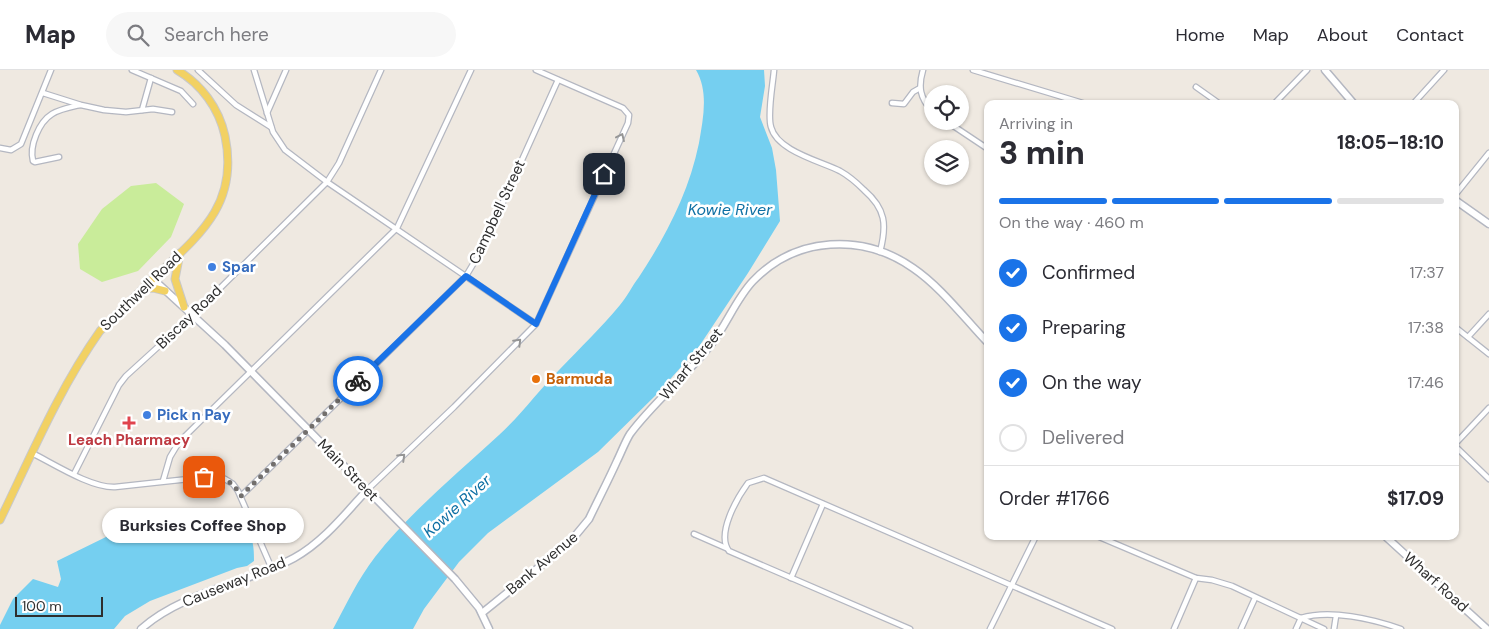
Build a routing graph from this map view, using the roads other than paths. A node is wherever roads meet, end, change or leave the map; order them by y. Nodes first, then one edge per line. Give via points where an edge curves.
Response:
1 (51, 70) edge
2 (132, 70) edge
3 (177, 70) edge
4 (198, 70) edge
5 (254, 70) edge
6 (286, 70) edge
7 (381, 70) edge
8 (470, 70) edge
9 (536, 70) edge
10 (774, 70) edge
11 (923, 70) edge
12 (973, 70) edge
13 (1307, 70) edge
14 (1326, 70) edge
15 (1444, 70) edge
16 (151, 78) junction
17 (558, 80) junction
18 (1196, 87) dead end
19 (920, 88) junction
20 (43, 92) junction
21 (1064, 98) joint
22 (924, 99) edge
23 (1071, 100) edge
24 (1214, 100) edge
25 (1278, 100) edge
26 (1351, 100) edge
27 (1416, 100) edge
28 (892, 103) dead end
29 (193, 104) dead end
30 (81, 105) junction
31 (142, 110) junction
32 (172, 112) dead end
33 (267, 113) junction
34 (272, 128) junction
35 (960, 130) edge
36 (984, 145) edge
37 (0, 148) edge
38 (1489, 153) edge
39 (59, 157) dead end
40 (327, 182) junction
41 (1459, 190) edge
42 (1459, 203) edge
43 (1489, 224) edge
44 (396, 228) junction
45 (880, 252) junction
46 (180, 253) junction
47 (466, 276) junction
48 (153, 279) junction
49 (143, 289) junction
50 (165, 291) junction
51 (184, 307) junction
52 (1489, 314) edge
53 (193, 315) junction
54 (536, 324) junction
55 (1459, 330) edge
56 (1468, 337) junction
57 (984, 339) edge
58 (1489, 354) edge
59 (249, 371) junction
60 (1489, 408) edge
61 (636, 427) joint
62 (308, 429) junction
63 (1459, 441) edge
64 (1459, 449) edge
65 (32, 453) junction
66 (166, 471) junction
67 (74, 474) junction
68 (1489, 479) edge
69 (176, 480) junction
70 (163, 481) junction
71 (368, 490) junction
72 (241, 496) junction
73 (823, 504) junction
74 (0, 520) edge
75 (694, 534) dead end
76 (1034, 540) edge
77 (1106, 540) edge
78 (1389, 540) edge
79 (728, 549) junction
80 (272, 569) junction
81 (791, 578) junction
82 (1196, 578) junction
83 (1010, 585) junction
84 (1255, 598) junction
85 (482, 613) junction
86 (1336, 616) junction
87 (1301, 618) junction
88 (141, 629) edge
89 (489, 629) edge
90 (910, 629) edge
91 (990, 629) edge
92 (1112, 629) edge
93 (1174, 629) edge
94 (1241, 629) edge
95 (1296, 629) edge
96 (1324, 629) edge
97 (1334, 629) edge
98 (1401, 629) edge
99 (1487, 629) edge

1 - 20 street
2 - 16 street
3 - 46 main road, Southwell Road via 212,103 222,124 228,158 227,178 218,206 204,229
4 - 34 street via 236,105
5 - 33 street
6 - 33 street
7 - 40 street, Biscay Road via 339,163
8 - 44 street
9 - 17 street
10 - 45 street via 770,121 774,133 782,143 845,174 869,194 884,222
11 - 19 street
12 - 21 street
13 - 25 street
14 - 26 street
15 - 27 street
16 - 29 street via 181,91
16 - 31 street
17 - 47 street, Campbell Street via 481,252
54 -> 17 street via 629,115 623,108
18 - 24 street
19 - 22 street
19 - 28 street via 904,104
20 - 30 street
20 - 37 street via 20,146 11,150
21 - 23 street
30 - 31 street via 115,112
30 - 39 street via 54,112 39,130 32,149 33,161
31 - 32 street
33 - 34 street
34 - 40 street via 285,150
35 - 36 street
38 - 41 street
40 - 44 street
40 - 53 street, Biscay Road
42 - 43 street
44 - 47 street
44 - 59 street
45 - 57 street via 919,272
45 - 61 street, Wharf Street via 856,245 827,244 807,248 770,266 752,282 708,348
46 - 48 main road, Southwell Road
46 - 51 main road via 175,279
47 - 54 street
47 - 62 street, Campbell Street
48 - 49 main road, Southwell Road
48 - 50 street, Main Street
49 - 50 main road
49 - 65 main road, Southwell Road via 93,340 68,380
50 - 51 street, Main Street
51 - 53 street, Main Street
52 - 56 street
53 - 59 street, Main Street
53 - 67 street, Biscay Road via 119,385
71 -> 54 street
55 - 56 street
56 - 58 street
59 - 62 street, Main Street
59 - 66 street via 179,442
60 - 63 street
61 - 85 street, Bank Avenue via 584,526 570,542
62 - 71 street, Main Street
62 - 72 street, Campbell Street
64 - 68 street
65 - 67 street
65 - 74 main road, Southwell Road
66 - 69 street
66 - 70 street
67 - 70 street via 106,487
69 - 70 street
69 - 72 street via 214,476 233,484
71 - 80 street, Causeway Road via 312,546
71 - 85 street, Main Street via 468,593
72 - 80 street
73 - 79 street via 764,478 752,481 744,488 727,522 724,534
73 - 81 street
73 - 83 street
75 - 79 street
76 - 83 street
77 - 82 street
78 - 99 street, Wharf Road
79 - 81 street
80 - 88 street, Causeway Road via 184,602
81 - 90 street
82 - 84 street via 1220,583
82 - 93 street
83 - 91 street
83 - 92 street
84 - 87 street
84 - 94 street
85 - 89 street, Main Street
86 - 87 street
86 - 97 street
86 - 98 street via 1380,621
87 - 95 street
87 - 96 street

